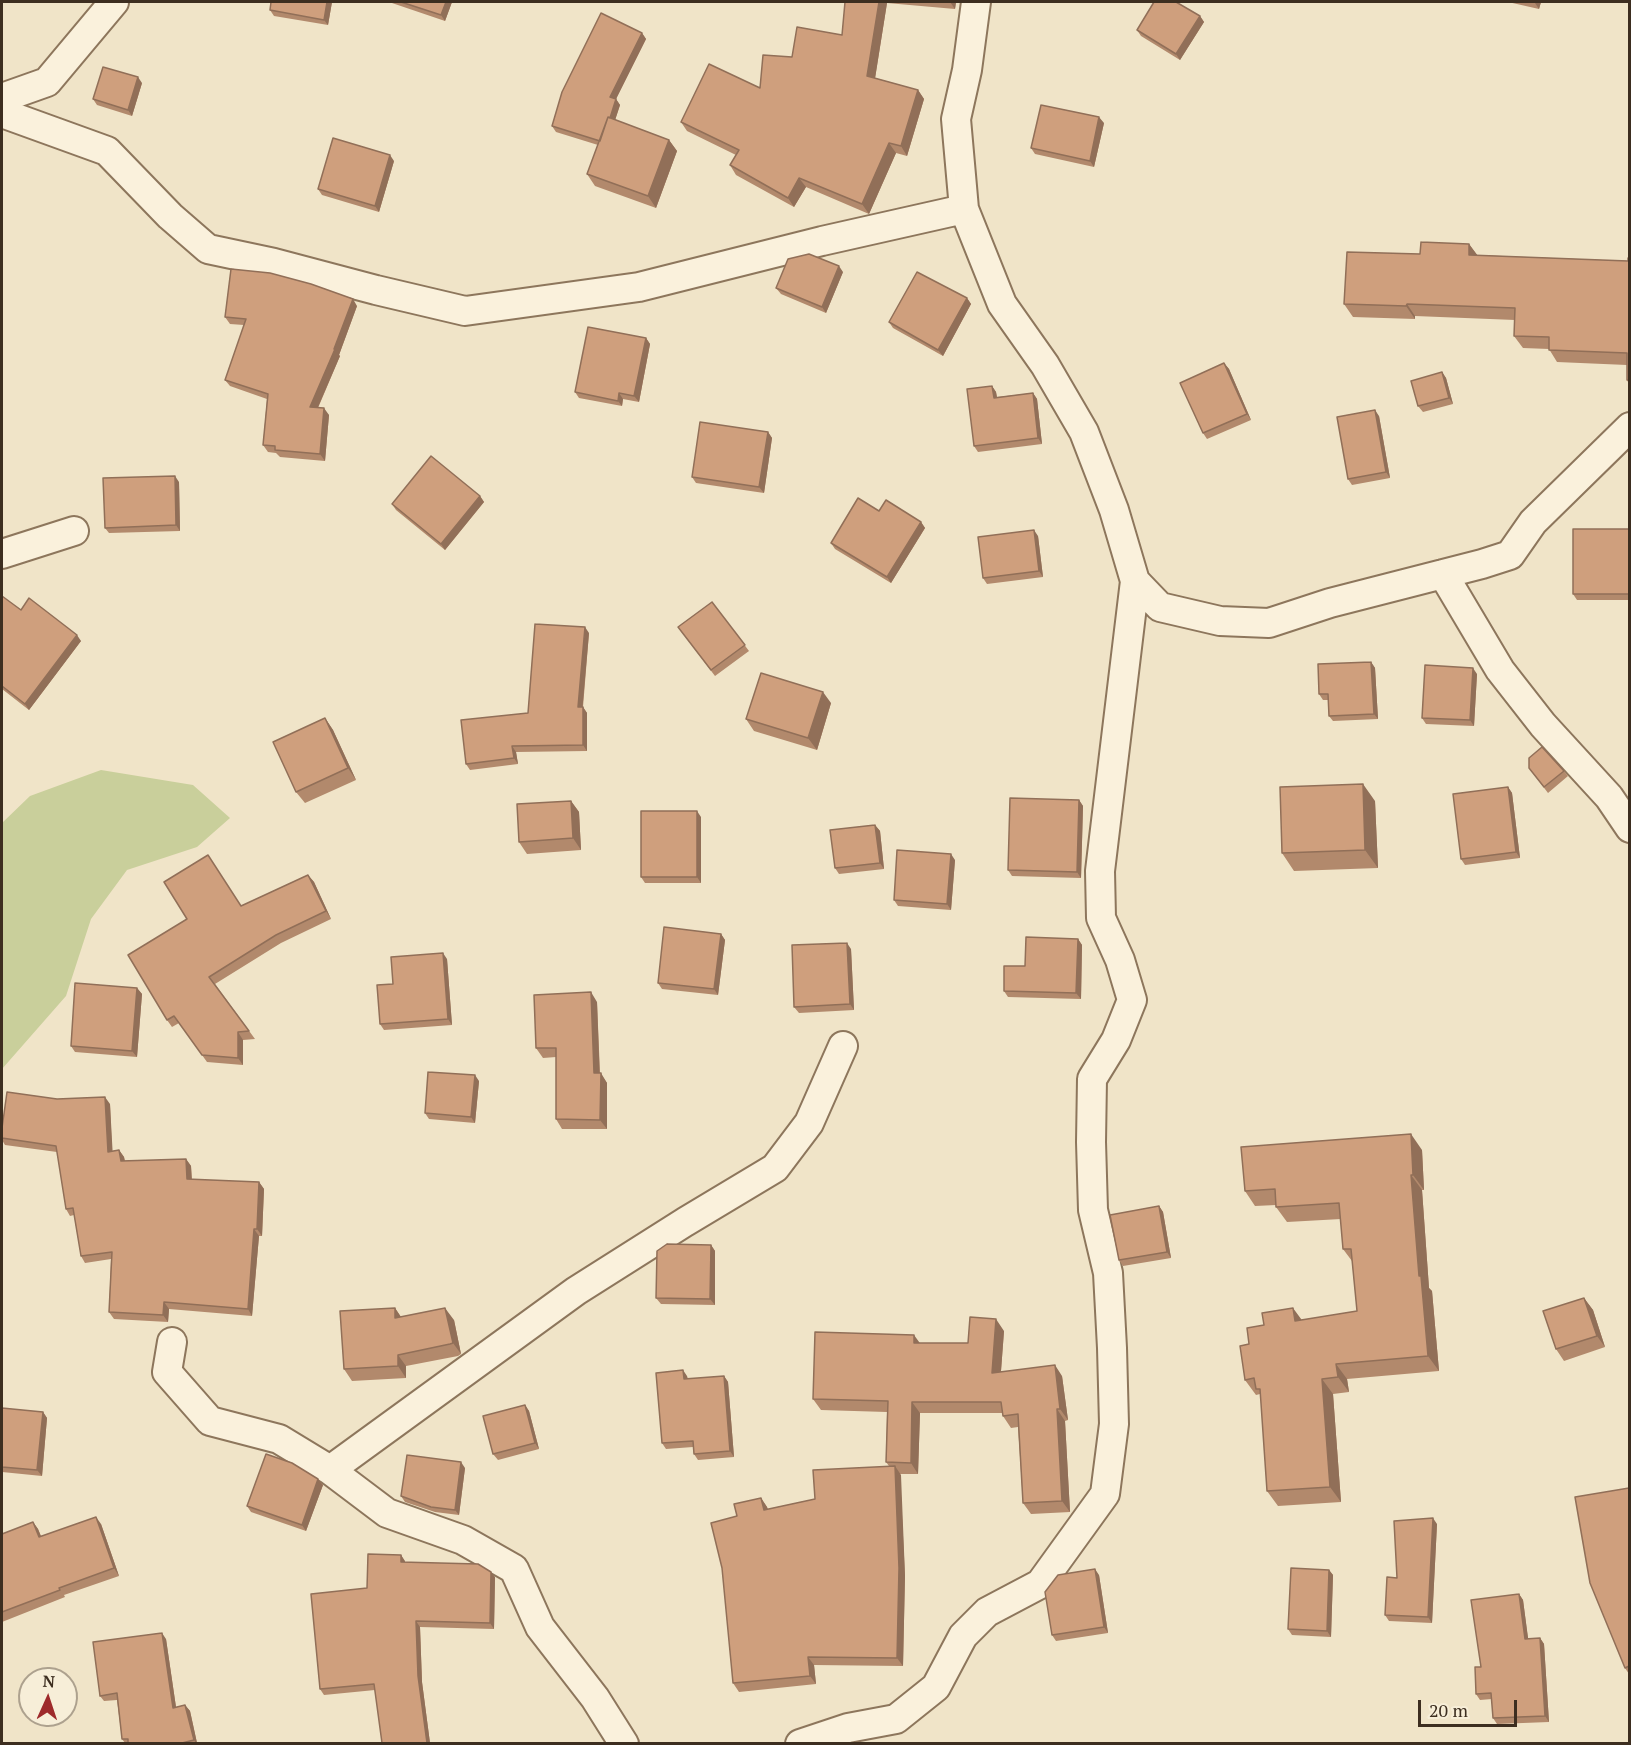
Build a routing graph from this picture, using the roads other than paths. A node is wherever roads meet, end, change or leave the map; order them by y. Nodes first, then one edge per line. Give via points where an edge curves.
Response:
1 (114, 2) edge
2 (975, 2) edge
3 (2, 98) edge
4 (2, 113) edge
5 (964, 209) junction
6 (1624, 441) edge
7 (74, 531) dead end
8 (2, 555) edge
9 (1443, 574) junction
10 (1135, 581) junction
11 (1629, 828) edge
12 (843, 1046) dead end
13 (172, 1342) dead end
14 (330, 1470) junction
15 (624, 1743) edge
16 (800, 1743) edge

1 - 3 street via 47,82
2 - 5 street via 967,70 956,119
4 - 5 street via 107,151 208,249 465,311 639,287
5 - 10 street via 1002,304 1045,365 1084,432 1114,510
6 - 9 street via 1533,522 1510,555
7 - 8 street
9 - 10 street via 1269,623 1220,621 1160,607
9 - 11 street via 1500,670 1543,725 1609,797
10 - 16 street via 1100,871 1101,918 1132,1000 1116,1040 1092,1079 1093,1210 1108,1273 1113,1348 1114,1424 1105,1494 1040,1584 987,1612 963,1636 936,1687 896,1719
12 - 14 street via 808,1124 775,1168 576,1291
13 - 14 street via 167,1372 210,1420 279,1439
14 - 15 street via 387,1513 463,1540 514,1569 540,1627

